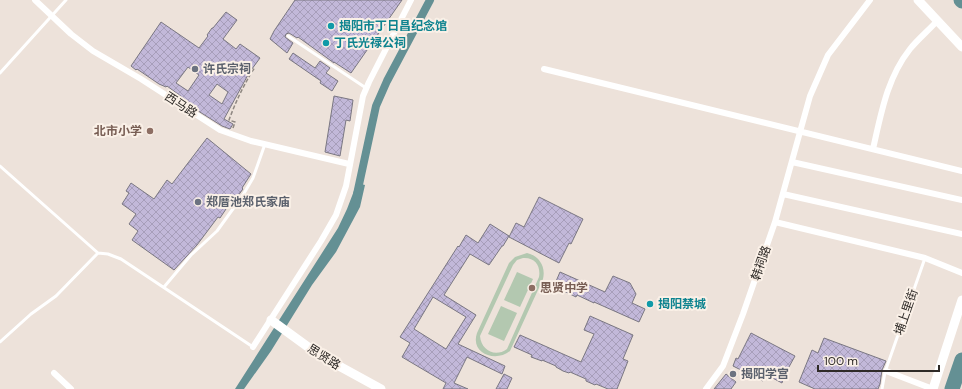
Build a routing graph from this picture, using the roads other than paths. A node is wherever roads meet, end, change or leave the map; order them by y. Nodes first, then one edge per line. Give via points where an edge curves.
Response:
1 (35, 0) edge
2 (66, 0) edge
3 (411, 0) edge
4 (870, 0) edge
5 (918, 0) edge
6 (51, 16) junction
7 (938, 20) junction
8 (288, 36) dead end
9 (962, 47) edge
10 (544, 69) dead end
11 (0, 73) edge
12 (366, 88) junction
13 (800, 131) junction
14 (265, 144) junction
15 (873, 149) junction
16 (792, 162) junction
17 (349, 164) junction
18 (0, 166) edge
19 (962, 171) edge
20 (783, 194) junction
21 (962, 200) edge
22 (775, 222) junction
23 (962, 234) edge
24 (98, 253) junction
25 (925, 258) junction
26 (962, 273) edge
27 (164, 287) junction
28 (962, 300) edge
29 (273, 321) junction
30 (0, 342) edge
31 (253, 347) joint
32 (886, 371) junction
33 (54, 372) dead end
34 (71, 389) edge
35 (381, 389) edge
36 (706, 389) edge
37 (882, 389) edge
38 (933, 389) edge

1 - 6 street, 西马路
2 - 6 lane
3 - 12 street
4 - 13 street, 韩祠路 via 828,54 810,96
5 - 7 main road
6 - 11 lane
6 - 14 street, 西马路 via 94,51 210,124 230,134
7 - 9 main road
7 - 15 street via 910,50 895,72 886,95
8 - 12 lane
10 - 13 street
12 - 17 street
13 - 15 street
13 - 16 street, 韩祠路
14 - 17 street, 西马路
14 - 27 lane via 244,195 217,231 191,255
15 - 19 street
16 - 20 street, 韩祠路
16 - 21 street
17 - 29 street via 346,186 336,215
18 - 24 lane
20 - 22 street, 韩祠路
20 - 23 street
22 - 25 street
22 - 36 street, 韩祠路 via 728,356
24 - 27 lane via 117,257
24 - 30 lane via 56,296
25 - 26 street
25 - 32 lane, 埔上里街
27 - 31 lane
28 - 38 main road
29 - 31 street
29 - 35 main road, 思贤路 via 319,355
32 - 37 lane, 埔上里街
32 - 38 street
33 - 34 street

